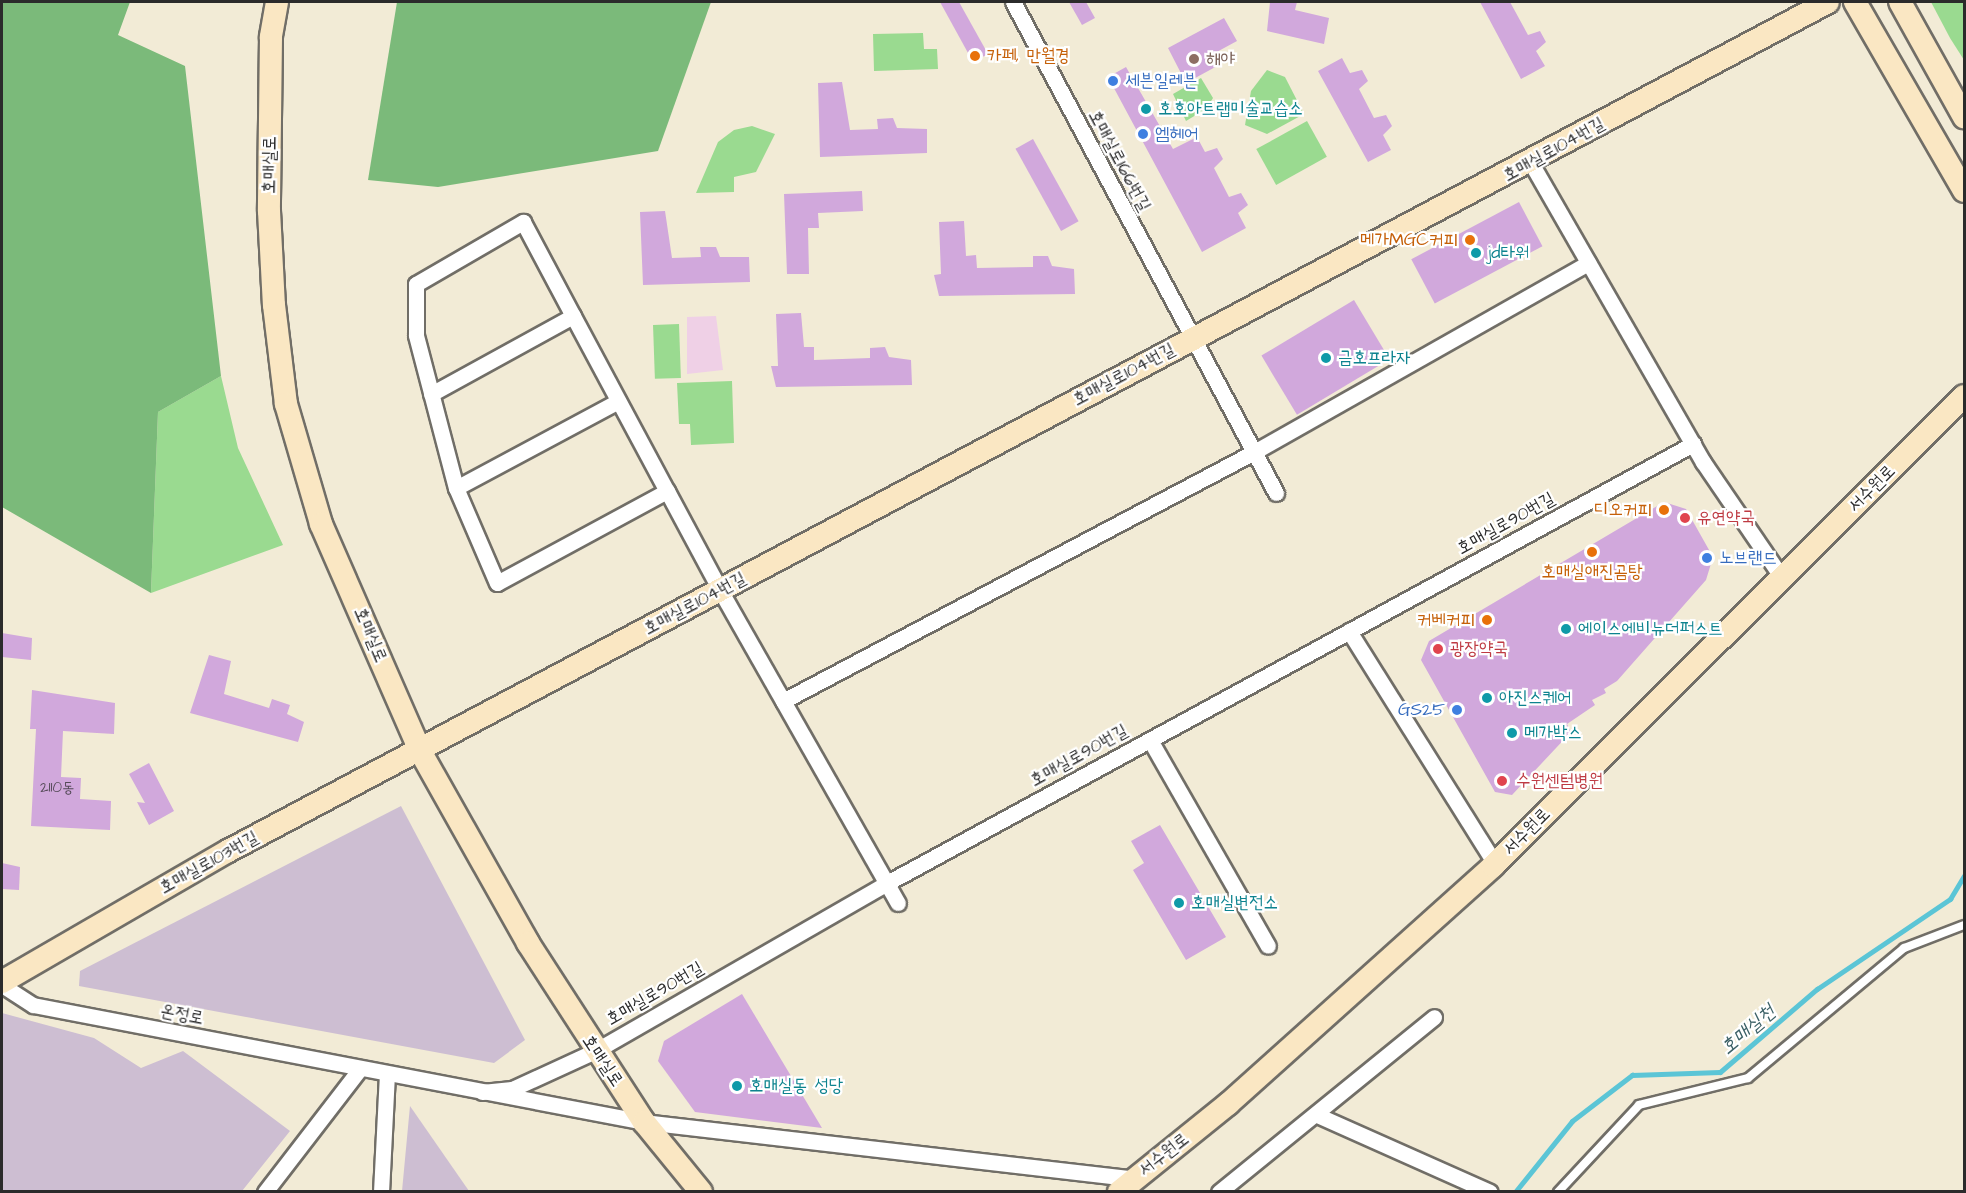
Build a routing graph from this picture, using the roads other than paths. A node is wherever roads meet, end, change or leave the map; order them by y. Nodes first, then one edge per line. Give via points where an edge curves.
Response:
1 (277, 2) edge
2 (1013, 2) edge
3 (1828, 2) edge
4 (1855, 2) edge
5 (1900, 2) edge
6 (1965, 117) edge
7 (1531, 162) junction
8 (1965, 191) edge
9 (1588, 263) junction
10 (573, 316) junction
11 (1191, 339) junction
12 (432, 394) junction
13 (1965, 396) edge
14 (618, 401) junction
15 (1693, 444) junction
16 (1254, 452) junction
17 (456, 488) junction
18 (667, 491) junction
19 (1276, 493) dead end
20 (1782, 578) junction
21 (720, 590) junction
22 (1349, 631) junction
23 (783, 700) junction
24 (1150, 740) junction
25 (420, 751) junction
26 (1495, 864) junction
27 (887, 883) junction
28 (898, 903) dead end
29 (1965, 925) edge
30 (1268, 946) dead end
31 (2, 984) edge
32 (1434, 1017) dead end
33 (595, 1051) junction
34 (359, 1070) junction
35 (387, 1075) junction
36 (482, 1092) junction
37 (1317, 1115) junction
38 (644, 1122) junction
39 (1126, 1185) edge
40 (265, 1191) edge
41 (381, 1191) edge
42 (701, 1191) edge
43 (1219, 1191) edge
44 (1490, 1191) edge
45 (1558, 1191) edge

1 - 25 street, 호매실로 via 271,37 269,211 286,404 321,524
2 - 11 street, 호매실로166번길
3 - 7 street, 호매실로104번길
4 - 8 street
5 - 6 street
7 - 9 street
7 - 11 street, 호매실로104번길
9 - 15 street
9 - 16 street
10 - 12 street
10 - 12 street via 522,222 416,284 416,335
10 - 14 street
11 - 16 street, 호매실로166번길
11 - 21 street, 호매실로104번길
12 - 17 street
13 - 20 street, 서수원로
14 - 17 street
14 - 18 street
15 - 20 street
15 - 22 street, 호매실로90번길
16 - 19 street, 호매실로166번길
16 - 23 street
17 - 18 street via 497,583
18 - 21 street
20 - 26 street, 서수원로
21 - 23 street
21 - 25 street, 호매실로104번길
22 - 24 street, 호매실로90번길
22 - 26 street
23 - 27 street
24 - 27 street, 호매실로90번길
24 - 30 street
25 - 31 street, 호매실로103번길 via 228,852
25 - 33 street, 호매실로
26 - 39 street, 서수원로 via 1228,1104
27 - 28 street
27 - 33 street, 호매실로90번길
29 - 45 lane via 1904,948 1748,1078 1639,1105
31 - 34 street, 온정로 via 33,1005
32 - 37 street
33 - 36 street, 호매실로90번길 via 512,1089
33 - 38 street, 호매실로
34 - 35 street, 온정로
34 - 40 street
35 - 36 street, 온정로
35 - 41 street
36 - 38 street, 온정로
37 - 43 street
37 - 44 street
38 - 39 street, 온정로
38 - 42 street, 호매실로

